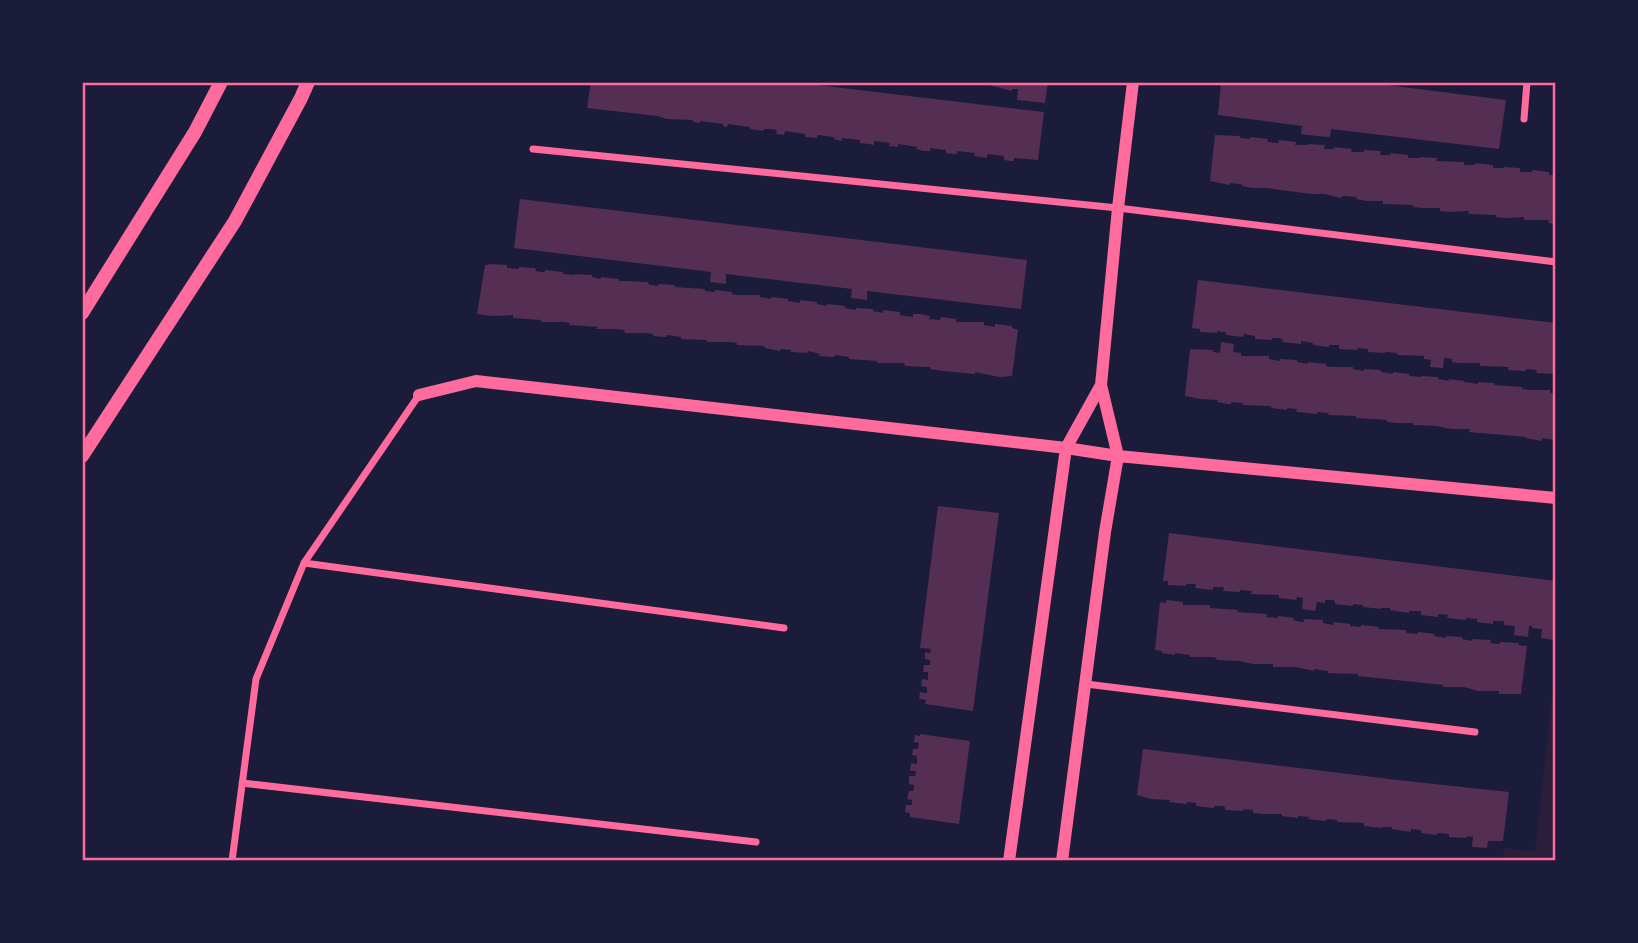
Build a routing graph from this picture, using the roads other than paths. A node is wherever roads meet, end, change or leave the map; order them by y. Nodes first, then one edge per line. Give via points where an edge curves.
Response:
1 (221, 82) edge
2 (308, 82) edge
3 (1133, 82) edge
4 (1527, 82) edge
5 (1524, 119) dead end
6 (533, 149) dead end
7 (1118, 208) junction
8 (1556, 262) edge
9 (82, 313) edge
10 (1101, 385) junction
11 (419, 396) joint
12 (1066, 448) junction
13 (82, 456) edge
14 (1118, 456) junction
15 (1556, 498) edge
16 (304, 563) junction
17 (784, 628) dead end
18 (1086, 684) junction
19 (1475, 732) dead end
20 (242, 783) junction
21 (756, 842) dead end
22 (232, 861) edge
23 (1009, 861) edge
24 (1062, 861) edge

1 - 9 main road via 195,132
2 - 13 main road via 235,221
3 - 7 street
4 - 5 street
6 - 7 street
7 - 8 street
7 - 10 street
10 - 12 street
10 - 14 street
11 - 12 street via 476,382
11 - 16 street
12 - 14 street
12 - 23 street
14 - 15 street
14 - 18 street
16 - 17 street
16 - 20 street via 256,679
18 - 19 street
18 - 24 street
20 - 21 street
20 - 22 street

